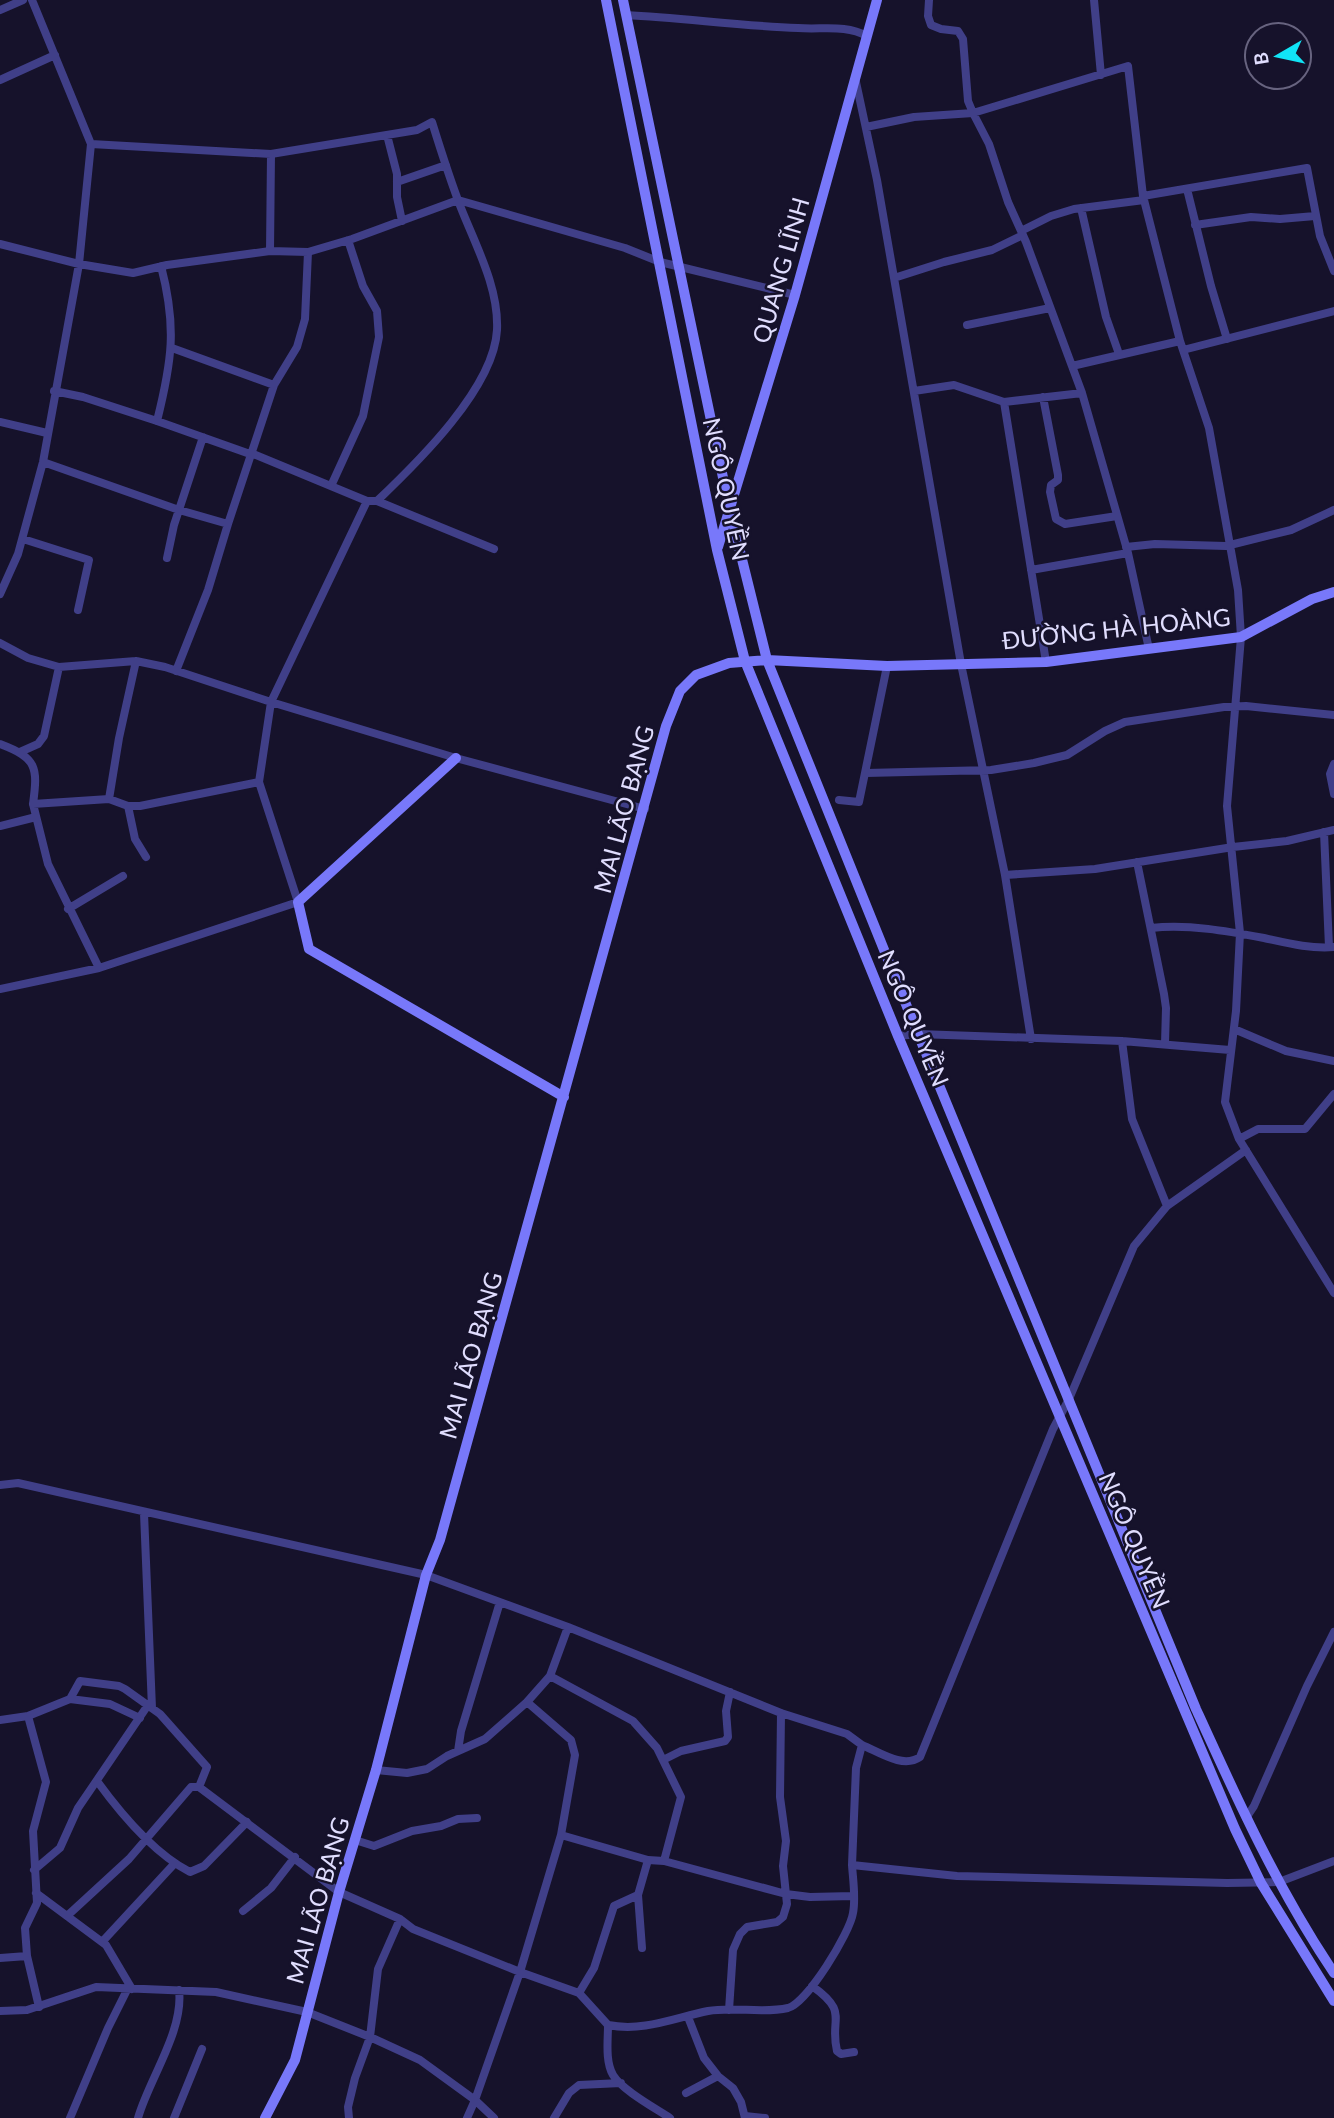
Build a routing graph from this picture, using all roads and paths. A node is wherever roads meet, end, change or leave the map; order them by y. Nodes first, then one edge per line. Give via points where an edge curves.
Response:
1 (23, 0) edge
2 (32, 0) edge
3 (606, 0) edge
4 (623, 0) edge
5 (877, 0) edge
6 (929, 0) edge
7 (1094, 0) edge
8 (0, 10) edge
9 (626, 15) junction
10 (867, 36) junction
11 (55, 55) junction
12 (1101, 75) junction
13 (855, 79) junction
14 (0, 80) edge
15 (973, 113) junction
16 (866, 127) junction
17 (387, 135) junction
18 (91, 144) junction
19 (271, 155) junction
20 (446, 166) junction
21 (397, 181) junction
22 (1187, 189) junction
23 (1144, 198) junction
24 (458, 200) junction
25 (1081, 208) junction
26 (1315, 216) junction
27 (402, 221) junction
28 (1195, 225) junction
29 (1022, 233) junction
30 (348, 240) junction
31 (0, 244) edge
32 (270, 251) junction
33 (308, 252) junction
34 (660, 261) junction
35 (79, 264) junction
36 (677, 264) junction
37 (161, 266) junction
38 (1334, 271) edge
39 (894, 278) junction
40 (795, 295) junction
41 (1050, 308) junction
42 (1334, 311) edge
43 (967, 325) dead end
44 (1227, 339) junction
45 (1182, 346) junction
46 (172, 348) junction
47 (1119, 354) junction
48 (1072, 366) junction
49 (274, 385) junction
50 (54, 391) junction
51 (914, 391) junction
52 (1082, 394) junction
53 (1043, 397) junction
54 (1004, 402) junction
55 (157, 421) junction
56 (0, 422) edge
57 (47, 433) junction
58 (203, 437) junction
59 (250, 454) junction
60 (43, 462) junction
61 (331, 486) junction
62 (372, 501) junction
63 (179, 510) junction
64 (1334, 510) edge
65 (730, 511) junction
66 (1117, 516) junction
67 (228, 524) junction
68 (23, 539) junction
69 (1230, 545) junction
70 (494, 549) dead end
71 (717, 550) junction
72 (1127, 550) junction
73 (167, 558) dead end
74 (1031, 570) junction
75 (1334, 592) edge
76 (0, 594) edge
77 (78, 610) dead end
78 (1241, 637) junction
79 (0, 643) edge
80 (1149, 649) junction
81 (767, 660) junction
82 (745, 661) junction
83 (136, 662) junction
84 (1046, 662) junction
85 (961, 664) junction
86 (887, 666) junction
87 (59, 667) junction
88 (176, 671) junction
89 (271, 702) junction
90 (1235, 706) junction
91 (1334, 715) edge
92 (0, 744) edge
93 (20, 752) junction
94 (456, 758) junction
95 (1334, 764) edge
96 (983, 770) junction
97 (866, 773) junction
98 (258, 782) junction
99 (1334, 794) edge
100 (109, 799) junction
101 (839, 800) dead end
102 (33, 804) junction
103 (128, 807) junction
104 (645, 809) junction
105 (36, 817) junction
106 (0, 826) edge
107 (1334, 830) edge
108 (1324, 832) junction
109 (1233, 847) junction
110 (146, 857) dead end
111 (1137, 862) junction
112 (1005, 875) junction
113 (123, 876) dead end
114 (298, 902) junction
115 (68, 909) junction
116 (1151, 928) junction
117 (1240, 933) junction
118 (1331, 947) edge
119 (99, 968) junction
120 (0, 989) edge
121 (1234, 1029) junction
122 (918, 1034) junction
123 (898, 1036) junction
124 (1031, 1038) junction
125 (1122, 1041) junction
126 (1165, 1044) junction
127 (1230, 1050) junction
128 (1334, 1061) edge
129 (1334, 1094) edge
130 (564, 1097) junction
131 (1239, 1139) junction
132 (1246, 1150) junction
133 (1167, 1206) junction
134 (1334, 1293) edge
135 (1069, 1399) junction
136 (1059, 1417) junction
137 (0, 1485) edge
138 (144, 1513) junction
139 (426, 1576) junction
140 (500, 1602) junction
141 (568, 1627) junction
142 (1334, 1632) edge
143 (550, 1676) junction
144 (730, 1692) junction
145 (70, 1699) junction
146 (527, 1702) junction
147 (150, 1707) junction
148 (781, 1713) junction
149 (28, 1716) junction
150 (140, 1718) junction
151 (0, 1720) edge
152 (862, 1745) junction
153 (458, 1751) junction
154 (663, 1760) junction
155 (376, 1770) junction
156 (97, 1780) junction
157 (199, 1787) junction
158 (477, 1818) dead end
159 (1246, 1818) junction
160 (247, 1822) junction
161 (561, 1835) junction
162 (147, 1839) junction
163 (355, 1840) junction
164 (295, 1857) junction
165 (648, 1860) junction
166 (664, 1861) junction
167 (1334, 1861) edge
168 (175, 1863) junction
169 (852, 1865) junction
170 (34, 1870) junction
171 (1279, 1882) junction
172 (1261, 1883) junction
173 (339, 1892) junction
174 (36, 1893) junction
175 (786, 1894) junction
176 (638, 1895) junction
177 (853, 1896) junction
178 (243, 1911) dead end
179 (68, 1916) junction
180 (400, 1919) junction
181 (102, 1942) junction
182 (642, 1948) dead end
183 (27, 1956) junction
184 (0, 1958) edge
185 (520, 1972) junction
186 (1334, 1972) edge
187 (812, 1986) junction
188 (130, 1989) junction
189 (179, 1990) junction
190 (579, 1993) junction
191 (1334, 2001) edge
192 (39, 2007) junction
193 (729, 2010) junction
194 (0, 2011) edge
195 (307, 2012) junction
196 (688, 2017) junction
197 (608, 2025) junction
198 (370, 2037) junction
199 (202, 2049) dead end
200 (854, 2052) dead end
201 (718, 2076) junction
202 (621, 2083) junction
203 (686, 2093) dead end
204 (475, 2100) junction
205 (657, 2109) junction
206 (745, 2117) edge
207 (70, 2118) edge
208 (138, 2118) edge
209 (174, 2118) edge
210 (265, 2118) edge
211 (349, 2118) edge
212 (467, 2118) edge
213 (494, 2118) edge
214 (554, 2118) edge
215 (652, 2118) edge
216 (670, 2118) edge
217 (765, 2118) edge

1 - 8 street
2 - 11 street
3 - 34 main road, NGÔ QUYỀN
4 - 9 main road, NGÔ QUYỀN
5 - 10 main road, QUANG LĨNH
6 - 15 street via 931,24 958,31 963,38
7 - 12 street
9 - 10 street via 845,29
9 - 36 main road, NGÔ QUYỀN
10 - 13 main road, QUANG LĨNH
11 - 14 street
11 - 18 street
12 - 15 street
12 - 23 street via 1128,66
13 - 16 street
13 - 40 main road, QUANG LĨNH
15 - 16 street via 914,117
15 - 29 street
16 - 39 street
17 - 19 street
17 - 20 street via 417,130 432,122
17 - 21 street
18 - 19 street
18 - 35 street
19 - 32 street
20 - 21 street
20 - 24 street
21 - 27 street
22 - 23 street
22 - 26 street via 1307,168
22 - 28 street
23 - 25 street
23 - 45 street
24 - 27 street
24 - 34 street
24 - 62 street via 495,297 497,331 490,365 424,456
25 - 29 street via 1051,216
25 - 47 street
26 - 28 street via 1251,217
26 - 38 street
27 - 30 street
28 - 44 street
29 - 39 street via 992,250
29 - 41 street
30 - 33 street
30 - 61 street via 377,312 379,337 363,416
31 - 35 street
32 - 33 street
32 - 37 street
33 - 49 street via 305,318 297,347
34 - 36 street
34 - 71 main road, NGÔ QUYỀN
35 - 37 street via 133,273
35 - 50 street
36 - 40 street
36 - 65 main road, NGÔ QUYỀN
37 - 46 street
39 - 51 street
40 - 65 main road, QUANG LĨNH
41 - 43 street
41 - 48 street
42 - 44 street
44 - 45 street
45 - 47 street
45 - 69 street via 1209,428
46 - 49 street
46 - 55 street
47 - 48 street
48 - 52 street
49 - 59 street
50 - 55 street
50 - 57 street
51 - 54 street via 954,385
51 - 85 street
52 - 53 street
52 - 66 street
53 - 54 street
53 - 66 street via 1059,475 1050,492 1056,519 1065,524
54 - 74 street
55 - 58 street
56 - 57 street
57 - 60 street
58 - 59 street
58 - 63 street
59 - 61 street
59 - 67 street
60 - 63 street
60 - 68 street
61 - 62 street
62 - 70 street
62 - 89 street
63 - 67 street
63 - 73 street
64 - 69 street via 1291,530
65 - 71 main road, QUANG LĨNH
65 - 81 main road, NGÔ QUYỀN
66 - 72 street
67 - 88 street
68 - 76 street
68 - 77 street via 89,560
69 - 72 street via 1155,544
69 - 78 street
71 - 82 main road, NGÔ QUYỀN
72 - 74 street
72 - 80 street
74 - 84 street
75 - 78 main road, ĐƯỜNG HÀ HOÀNG
78 - 80 main road, ĐƯỜNG HÀ HOÀNG
78 - 90 street
79 - 87 street
80 - 84 main road, ĐƯỜNG HÀ HOÀNG
81 - 82 main road, MAI LÃO BẠNG
81 - 86 main road, ĐƯỜNG HÀ HOÀNG
81 - 122 main road, NGÔ QUYỀN
82 - 104 main road, MAI LÃO BẠNG via 710,668 680,691
82 - 123 main road, NGÔ QUYỀN
83 - 87 street
83 - 88 street
83 - 100 street
84 - 85 main road, ĐƯỜNG HÀ HOÀNG
85 - 86 main road, ĐƯỜNG HÀ HOÀNG
85 - 96 street
86 - 97 street
87 - 93 street via 44,736
88 - 89 street
89 - 94 street
89 - 98 street
90 - 91 street
90 - 96 street via 1125,722 1058,758
90 - 109 street via 1227,806
92 - 93 street
93 - 102 street via 29,759 37,777
94 - 104 street
94 - 114 main road
95 - 99 street via 1330,774
96 - 97 street
96 - 112 street
97 - 101 street via 859,802
98 - 103 street
98 - 114 street
100 - 102 street
100 - 103 street
102 - 105 street
103 - 110 street via 135,839
104 - 130 main road, MAI LÃO BẠNG
105 - 106 street
105 - 115 street via 48,864
107 - 108 street
108 - 109 street
108 - 118 street
109 - 111 street
109 - 117 street
111 - 112 street
111 - 116 street
112 - 124 street
113 - 115 street
114 - 119 street
114 - 130 main road via 309,949
115 - 119 street
116 - 117 street via 1186,926
116 - 126 street via 1166,1008
117 - 118 street via 1313,948
117 - 121 street
119 - 120 street
121 - 127 street
121 - 128 street via 1286,1051
122 - 123 street
122 - 124 street
122 - 135 main road, NGÔ QUYỀN
123 - 136 main road, NGÔ QUYỀN
124 - 125 street
125 - 126 street
125 - 133 street via 1132,1119
126 - 127 street
127 - 131 street via 1225,1102
129 - 131 street via 1305,1129 1266,1128
130 - 139 main road, MAI LÃO BẠNG
131 - 132 street
132 - 133 street
132 - 134 street
133 - 135 street via 1133,1247
135 - 136 street
135 - 159 main road, NGÔ QUYỀN via 1196,1709
136 - 152 street via 920,1757 905,1762
136 - 172 main road, NGÔ QUYỀN
137 - 138 street via 18,1483
138 - 139 street
138 - 147 street
139 - 140 street
139 - 155 main road, MAI LÃO BẠNG
140 - 141 street
140 - 153 street
141 - 143 street
141 - 144 street
142 - 159 street
143 - 146 street
143 - 154 street via 633,1721
144 - 148 street
144 - 154 street via 725,1741
145 - 147 street via 80,1681 88,1681 119,1686
145 - 149 street
145 - 150 street via 110,1704
146 - 153 street via 485,1739
146 - 161 street via 571,1740 575,1755
147 - 150 street
147 - 157 street via 207,1767
148 - 152 street via 847,1734
148 - 175 street
149 - 151 street
149 - 170 street via 46,1782 33,1831
150 - 156 street
152 - 169 street via 856,1768
153 - 155 street via 414,1773
154 - 166 street via 681,1797
155 - 163 main road, MAI LÃO BẠNG
156 - 162 street
156 - 170 street via 60,1848
157 - 160 street
157 - 162 street via 191,1787
158 - 163 street via 412,1830 373,1846
159 - 171 main road, NGÔ QUYỀN
160 - 164 street
160 - 168 street via 198,1870 190,1872
161 - 165 street
161 - 185 street
162 - 168 street
162 - 179 street
163 - 173 main road, MAI LÃO BẠNG
164 - 173 street
164 - 178 street via 271,1888
165 - 166 street
165 - 176 street
166 - 175 street
167 - 171 street
168 - 181 street
169 - 172 street via 957,1876
169 - 177 street
170 - 174 street
171 - 172 street
171 - 186 main road, NGÔ QUYỀN
172 - 191 main road, NGÔ QUYỀN
173 - 180 street
173 - 195 main road, MAI LÃO BẠNG
174 - 179 street
174 - 183 street via 37,1903 25,1928
175 - 177 street
175 - 193 street via 783,1917 747,1927 740,1934 733,1950
176 - 182 street
176 - 190 street via 614,1906 594,1968
177 - 187 street via 853,1915
179 - 181 street
180 - 185 street via 413,1929
180 - 198 street via 378,1969
181 - 188 street
183 - 184 street
183 - 192 street
185 - 190 street
185 - 204 street
187 - 193 street via 792,2007
187 - 200 street via 835,2010 837,2051
188 - 189 street
188 - 192 street via 96,1987
188 - 207 street via 108,2028
189 - 195 street via 216,1992
189 - 208 street via 173,2031
190 - 197 street
192 - 194 street
193 - 196 street
195 - 198 street
195 - 210 main road, MAI LÃO BẠNG via 295,2060
196 - 197 street via 640,2028
196 - 201 street via 704,2058
197 - 202 street via 609,2061 612,2074
198 - 204 street via 420,2060
198 - 211 street via 355,2078
199 - 209 street
201 - 203 street
201 - 206 street via 733,2088
202 - 205 street
202 - 214 street via 579,2085
204 - 212 street
204 - 213 street
205 - 215 street
205 - 216 street
206 - 217 street

